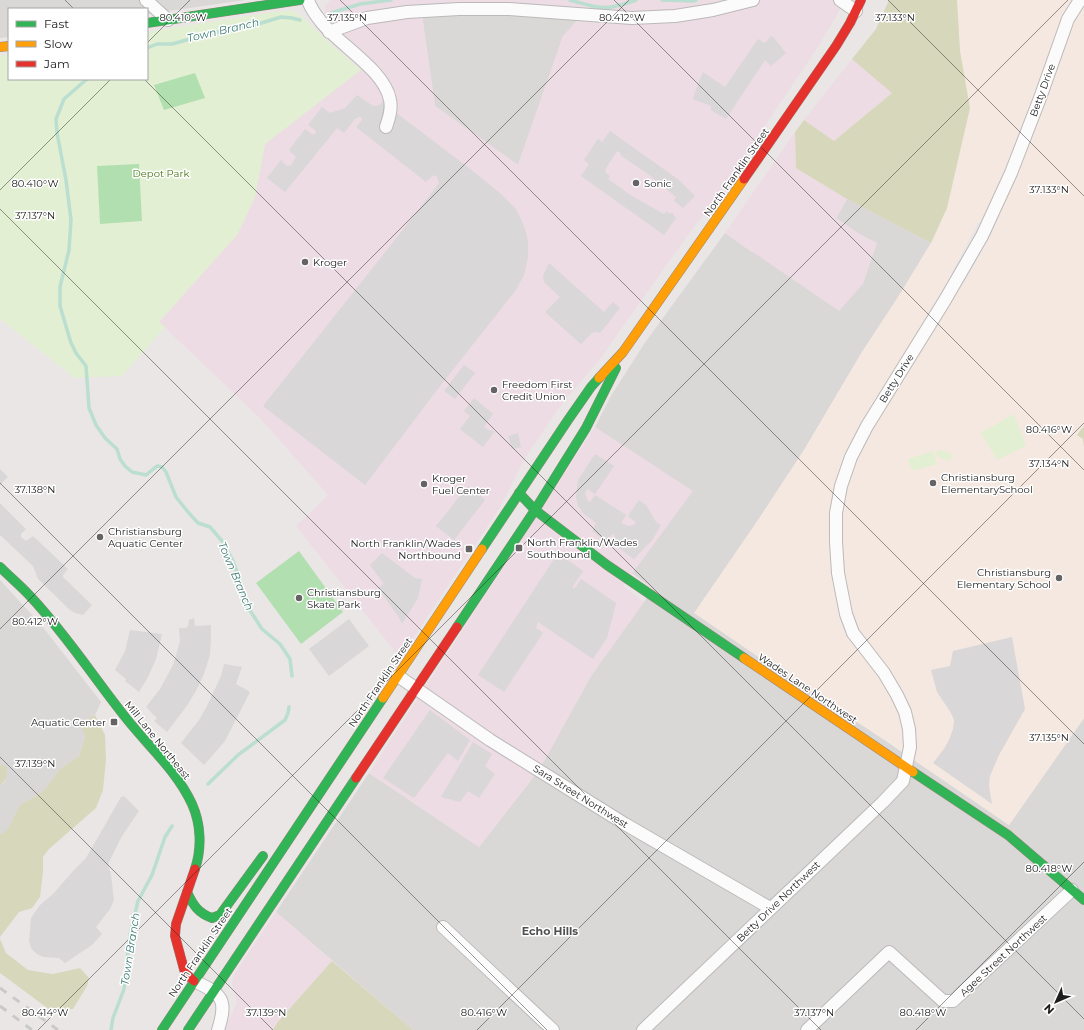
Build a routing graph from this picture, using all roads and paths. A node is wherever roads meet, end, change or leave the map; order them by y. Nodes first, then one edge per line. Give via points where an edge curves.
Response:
1 (146, 0) edge
2 (300, 0) edge
3 (308, 0) edge
4 (753, 0) edge
5 (840, 0) edge
6 (1080, 0) edge
7 (858, 5) edge
8 (168, 20) junction
9 (148, 23) edge
10 (329, 32) junction
11 (386, 126) dead end
12 (623, 352) junction
13 (520, 493) junction
14 (535, 510) junction
15 (0, 567) edge
16 (398, 676) junction
17 (415, 688) junction
18 (906, 767) junction
19 (303, 818) junction
20 (1072, 890) junction
21 (187, 892) junction
22 (1084, 900) edge
23 (770, 908) junction
24 (443, 927) dead end
25 (194, 981) junction
26 (214, 990) junction
27 (162, 1030) edge
28 (188, 1030) edge
29 (218, 1030) edge
30 (554, 1030) edge
31 (643, 1030) edge
32 (807, 1030) edge

1 - 8 street
2 - 8 main road
3 - 10 street via 310,8
4 - 10 street via 668,17 632,18 509,9 422,11 367,18
5 - 7 street
6 - 18 street, Betty Drive via 1068,19 1040,98 988,224 945,300 867,426 851,457 841,486 836,513 836,542 838,573 846,614 853,633 884,673 905,712 910,747
7 - 12 main road, North Franklin Street via 833,51
8 - 9 main road
10 - 11 street via 378,75 388,89 390,115
12 - 13 main road, North Franklin Street via 591,387
12 - 14 main road, North Franklin Street via 586,428
13 - 14 main road, Wades Lane Northwest
13 - 16 main road, North Franklin Street
14 - 17 main road, North Franklin Street
14 - 18 main road, Wades Lane Northwest via 607,565
15 - 21 main road, Mill Lane Northeast via 31,597 55,626 186,793 197,819 200,835 196,866
16 - 17 street, Sara Street Northwest
16 - 19 main road, North Franklin Street
17 - 23 street, Sara Street Northwest via 490,740 618,820
17 - 26 main road, North Franklin Street
18 - 20 main road, Wades Lane Northwest via 1008,835
18 - 23 street, Betty Drive Northwest via 903,781 883,802
19 - 21 main road via 264,853 220,914 212,918 203,915 196,909
19 - 25 main road, North Franklin Street
20 - 22 main road, Wades Lane Northwest
20 - 32 street, Agee Street Northwest via 953,1001 943,1001 889,952
21 - 25 main road, Mill Lane Northeast via 176,924 175,936 185,972
23 - 31 street, Betty Drive Northwest
24 - 30 street
25 - 26 street
25 - 27 main road, North Franklin Street
26 - 28 main road, North Franklin Street
26 - 29 street via 221,1000 223,1009

